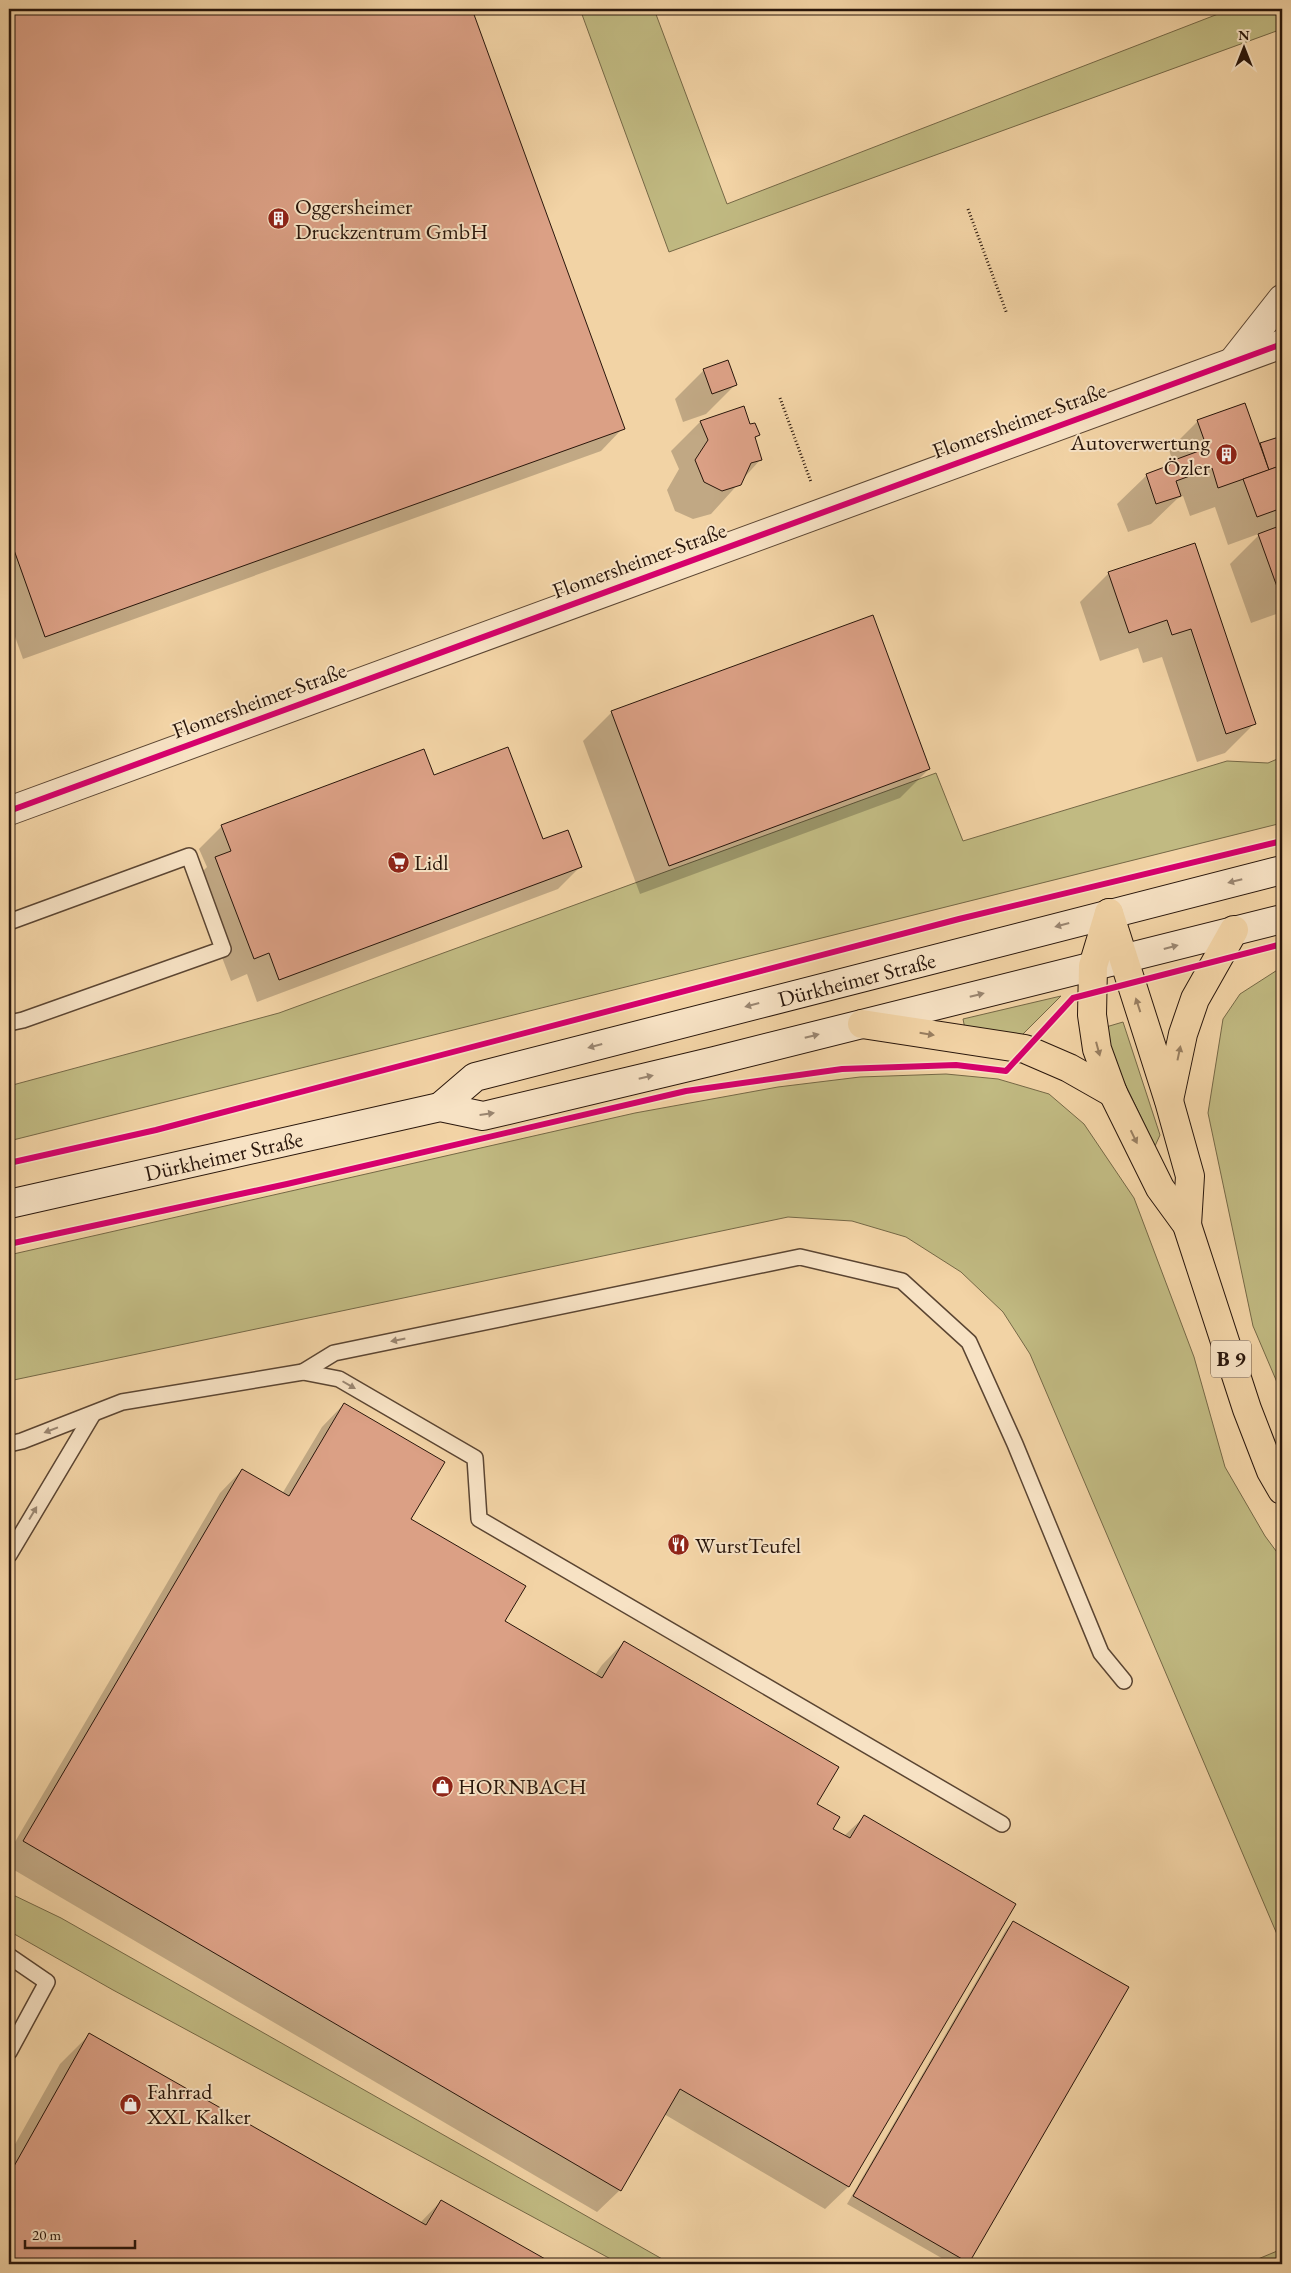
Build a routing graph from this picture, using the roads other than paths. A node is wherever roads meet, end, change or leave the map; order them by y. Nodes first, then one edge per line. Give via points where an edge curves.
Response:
1 (1282, 299) edge
2 (1282, 344) edge
3 (1234, 360) junction
4 (9, 812) edge
5 (1282, 870) edge
6 (1109, 913) junction
7 (1282, 919) edge
8 (9, 922) edge
9 (1234, 930) junction
10 (1123, 959) junction
11 (1093, 966) junction
12 (9, 1023) edge
13 (862, 1024) junction
14 (1113, 1093) junction
15 (1169, 1101) junction
16 (440, 1107) junction
17 (9, 1204) edge
18 (1188, 1225) junction
19 (303, 1372) junction
20 (93, 1414) junction
21 (9, 1444) edge
22 (1282, 1490) edge
23 (9, 1555) edge
24 (1124, 1681) dead end
25 (1002, 1824) dead end
26 (9, 1956) edge
27 (9, 2052) edge

1 - 3 main road
2 - 3 main road, Flomersheimer Straße
3 - 4 main road, Flomersheimer Straße
5 -> 6 main road, Dürkheimer Straße
6 - 10 highway
6 - 11 highway, B 9
6 -> 16 main road, Dürkheimer Straße via 476,1077
7 - 9 main road, Dürkheimer Straße
8 - 12 lane via 189,856 223,949
10 -> 9 main road, Dürkheimer Straße
15 -> 9 highway via 1183,1034 1195,999
10 - 11 main road, Dürkheimer Straße
15 -> 10 highway
13 -> 11 main road, Dürkheimer Straße
11 -> 14 highway, B 9 via 1093,1024 1097,1049
13 -> 14 highway via 1025,1049 1069,1068
16 -> 13 main road, Dürkheimer Straße via 483,1116
14 -> 18 highway, B 9 via 1160,1188
15 - 18 highway via 1190,1176
16 - 17 main road, Dürkheimer Straße
18 - 22 highway, B 9 via 1247,1409 1271,1471
19 - 20 lane via 122,1402
24 -> 19 lane via 1101,1654 969,1342 902,1281 800,1257 334,1353
19 -> 25 lane via 340,1380 475,1458 479,1519
20 -> 21 lane
23 -> 20 lane
26 - 27 lane via 47,1982

